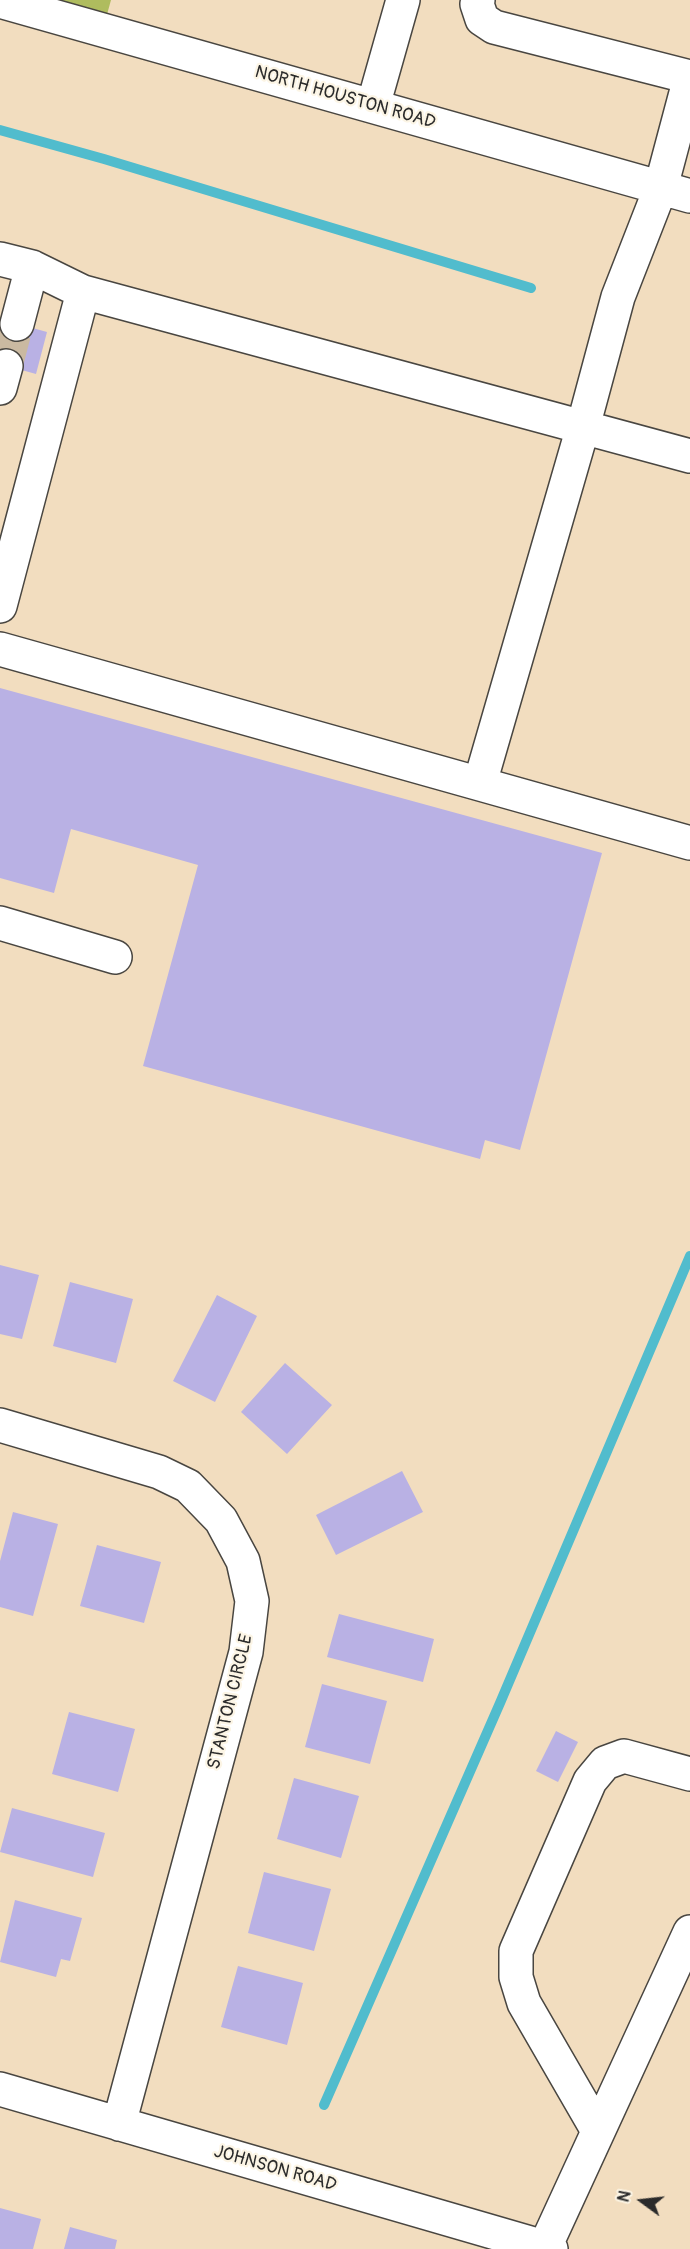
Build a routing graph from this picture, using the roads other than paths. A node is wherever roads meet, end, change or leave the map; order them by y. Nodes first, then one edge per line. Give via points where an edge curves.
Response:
1 (403, 0) edge
2 (478, 0) edge
3 (0, 1) edge
4 (690, 77) edge
5 (373, 106) junction
6 (676, 192) edge
7 (0, 259) edge
8 (32, 267) junction
9 (83, 292) junction
10 (17, 324) tunnel mouth
11 (583, 427) junction
12 (690, 456) edge
13 (0, 606) edge
14 (0, 649) edge
15 (480, 783) junction
16 (690, 843) edge
17 (0, 923) edge
18 (115, 957) dead end
19 (0, 1425) edge
20 (684, 1772) edge
21 (690, 1932) edge
22 (0, 2089) edge
23 (120, 2124) junction
24 (598, 2131) junction
25 (548, 2248) edge

1 - 5 street
2 - 4 street via 482,19 494,27
3 - 5 street, NORTH HOUSTON ROAD
4 - 6 street
5 - 6 street, NORTH HOUSTON ROAD
6 - 11 street via 618,297
7 - 8 street
8 - 9 street
8 - 10 street
9 - 11 street
9 - 13 street
11 - 12 street
11 - 15 street
14 - 15 street
15 - 16 street
17 - 18 street
19 - 23 street, STANTON CIRCLE via 159,1472 188,1486 221,1520 243,1561 252,1600 246,1652
20 - 24 street via 624,1756 604,1763 590,1780 516,1951 516,1977 524,2003
21 - 24 street
22 - 23 street, JOHNSON ROAD
23 - 25 street, JOHNSON ROAD
24 - 25 street

